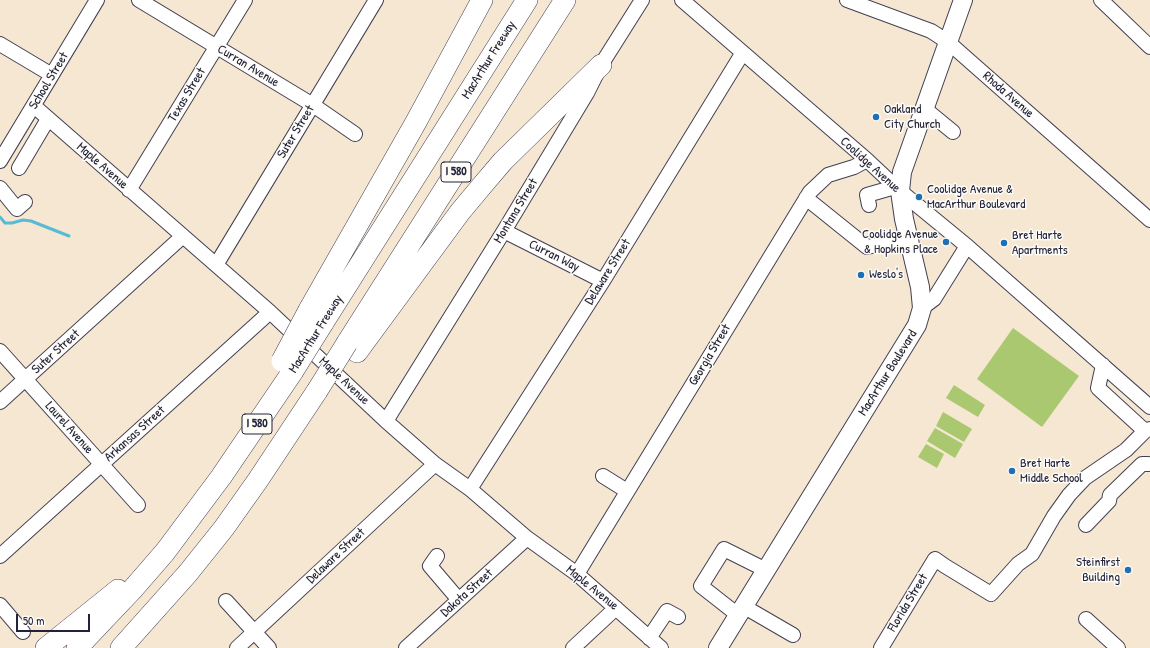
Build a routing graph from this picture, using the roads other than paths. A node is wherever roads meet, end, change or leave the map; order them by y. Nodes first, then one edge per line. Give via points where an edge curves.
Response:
1 (97, 0) edge
2 (139, 0) edge
3 (245, 0) edge
4 (376, 0) edge
5 (482, 0) edge
6 (527, 0) edge
7 (565, 0) edge
8 (642, 0) edge
9 (682, 0) edge
10 (847, 0) edge
11 (963, 0) edge
12 (1101, 0) edge
13 (948, 42) junction
14 (0, 44) edge
15 (216, 47) junction
16 (1150, 47) edge
17 (742, 54) junction
18 (601, 65) junction
19 (52, 75) junction
20 (313, 105) junction
21 (34, 106) junction
22 (925, 109) junction
23 (48, 119) junction
24 (953, 132) dead end
25 (355, 134) dead end
26 (10, 145) junction
27 (27, 154) junction
28 (867, 160) junction
29 (0, 161) edge
30 (19, 168) dead end
31 (0, 188) edge
32 (897, 189) junction
33 (129, 190) junction
34 (806, 198) junction
35 (25, 202) dead end
36 (870, 205) dead end
37 (1150, 220) edge
38 (504, 230) junction
39 (183, 236) junction
40 (908, 239) junction
41 (967, 246) junction
42 (216, 265) junction
43 (603, 281) junction
44 (922, 308) junction
45 (270, 312) junction
46 (316, 316) junction
47 (352, 348) junction
48 (0, 351) edge
49 (1103, 365) junction
50 (26, 379) junction
51 (0, 402) edge
52 (1150, 407) edge
53 (386, 421) junction
54 (1148, 430) edge
55 (1149, 462) edge
56 (102, 464) junction
57 (435, 464) junction
58 (603, 476) dead end
59 (470, 489) junction
60 (627, 491) junction
61 (138, 505) dead end
62 (1086, 525) dead end
63 (527, 538) junction
64 (165, 552) junction
65 (0, 556) edge
66 (437, 556) dead end
67 (766, 570) junction
68 (188, 573) junction
69 (577, 574) junction
70 (459, 600) junction
71 (226, 601) dead end
72 (0, 605) edge
73 (659, 607) dead end
74 (616, 608) junction
75 (741, 611) junction
76 (678, 617) dead end
77 (1086, 619) dead end
78 (23, 632) dead end
79 (255, 632) junction
80 (647, 635) junction
81 (793, 635) dead end
82 (46, 648) edge
83 (77, 648) edge
84 (121, 648) edge
85 (139, 648) edge
86 (237, 648) edge
87 (269, 648) edge
88 (406, 648) edge
89 (573, 648) edge
90 (661, 648) edge
91 (718, 648) edge
92 (881, 648) edge
93 (1118, 648) edge

1 - 19 street, School Street
2 - 15 street, Curran Avenue
3 - 15 street, Texas Street
4 - 20 street, Suter Street
5 - 46 highway
6 - 46 highway, MacArthur Freeway / I 580
7 - 47 highway, I 580
8 - 18 street, Montana Street
9 - 17 street, Coolidge Avenue
10 - 13 street, Rhoda Avenue via 931,31
11 - 13 main road, MacArthur Boulevard
12 - 16 street
13 - 22 main road, MacArthur Boulevard
13 - 37 street, Rhoda Avenue
14 - 19 street
15 - 20 street, Curran Avenue
15 - 33 street, Texas Street
17 - 28 street, Coolidge Avenue
17 - 43 street, Delaware Street
18 - 38 street, Montana Street via 588,93
18 - 47 highway via 480,188
19 - 21 street, School Street
20 - 25 street, Curran Avenue
20 - 42 street, Suter Street
21 - 23 street, Maple Avenue
21 - 26 street, School Street
22 - 24 street
22 - 32 main road, MacArthur Boulevard
23 - 27 street
23 - 33 street, Maple Avenue
26 - 27 street
26 - 29 street, School Street
27 - 30 street
28 - 32 street, Coolidge Avenue
28 - 34 street, Georgia Street via 828,175
31 - 35 street via 17,209
32 - 36 street via 867,195
32 - 40 main road, MacArthur Boulevard
32 - 41 street, Coolidge Avenue
33 - 39 street, Maple Avenue
34 - 40 street via 867,247
34 - 60 street, Georgia Street
38 - 43 street, Curran Way
38 - 53 street, Montana Street
39 - 42 street, Maple Avenue
39 - 50 street, Suter Street
40 - 44 main road, MacArthur Boulevard via 920,287
41 - 44 street via 934,299
41 - 49 street, Coolidge Avenue
42 - 45 street, Maple Avenue
43 - 59 street, Delaware Street
44 - 67 main road, MacArthur Boulevard via 910,337
45 - 53 street, Maple Avenue
45 - 56 street, Arkansas Street
46 - 64 highway, bridge via 221,477
47 - 68 highway via 296,434
48 - 50 street, Laurel Avenue
49 - 52 street, Coolidge Avenue
49 - 54 street via 1098,388
50 - 51 street, Suter Street
50 - 56 street, Laurel Avenue
53 - 57 street, Maple Avenue
54 - 92 street, Florida Street via 1126,450 1085,478 1054,516 1032,554 1018,564 991,594 935,559
55 - 62 street via 1142,464 1110,494 1109,501
56 - 61 street, Laurel Avenue
56 - 65 street, Arkansas Street
57 - 59 street, Maple Avenue
57 - 79 street, Delaware Street
58 - 60 street
59 - 63 street, Maple Avenue
60 - 69 street, Georgia Street
63 - 69 street, Maple Avenue
63 - 70 street, Dakota Street
64 - 82 highway
64 - 83 highway
66 - 70 street via 430,566
67 - 75 main road, MacArthur Boulevard
67 - 75 street via 724,549 701,586
68 - 84 highway
68 - 85 highway
69 - 74 street, Maple Avenue
70 - 88 street, Dakota Street
71 - 79 street
72 - 78 street
73 - 80 street
74 - 80 street, Maple Avenue
74 - 89 street
75 - 81 street
75 - 91 main road, MacArthur Boulevard
76 - 80 street via 666,611
77 - 93 street
79 - 86 street, Delaware Street
79 - 87 street
80 - 90 street, Maple Avenue

